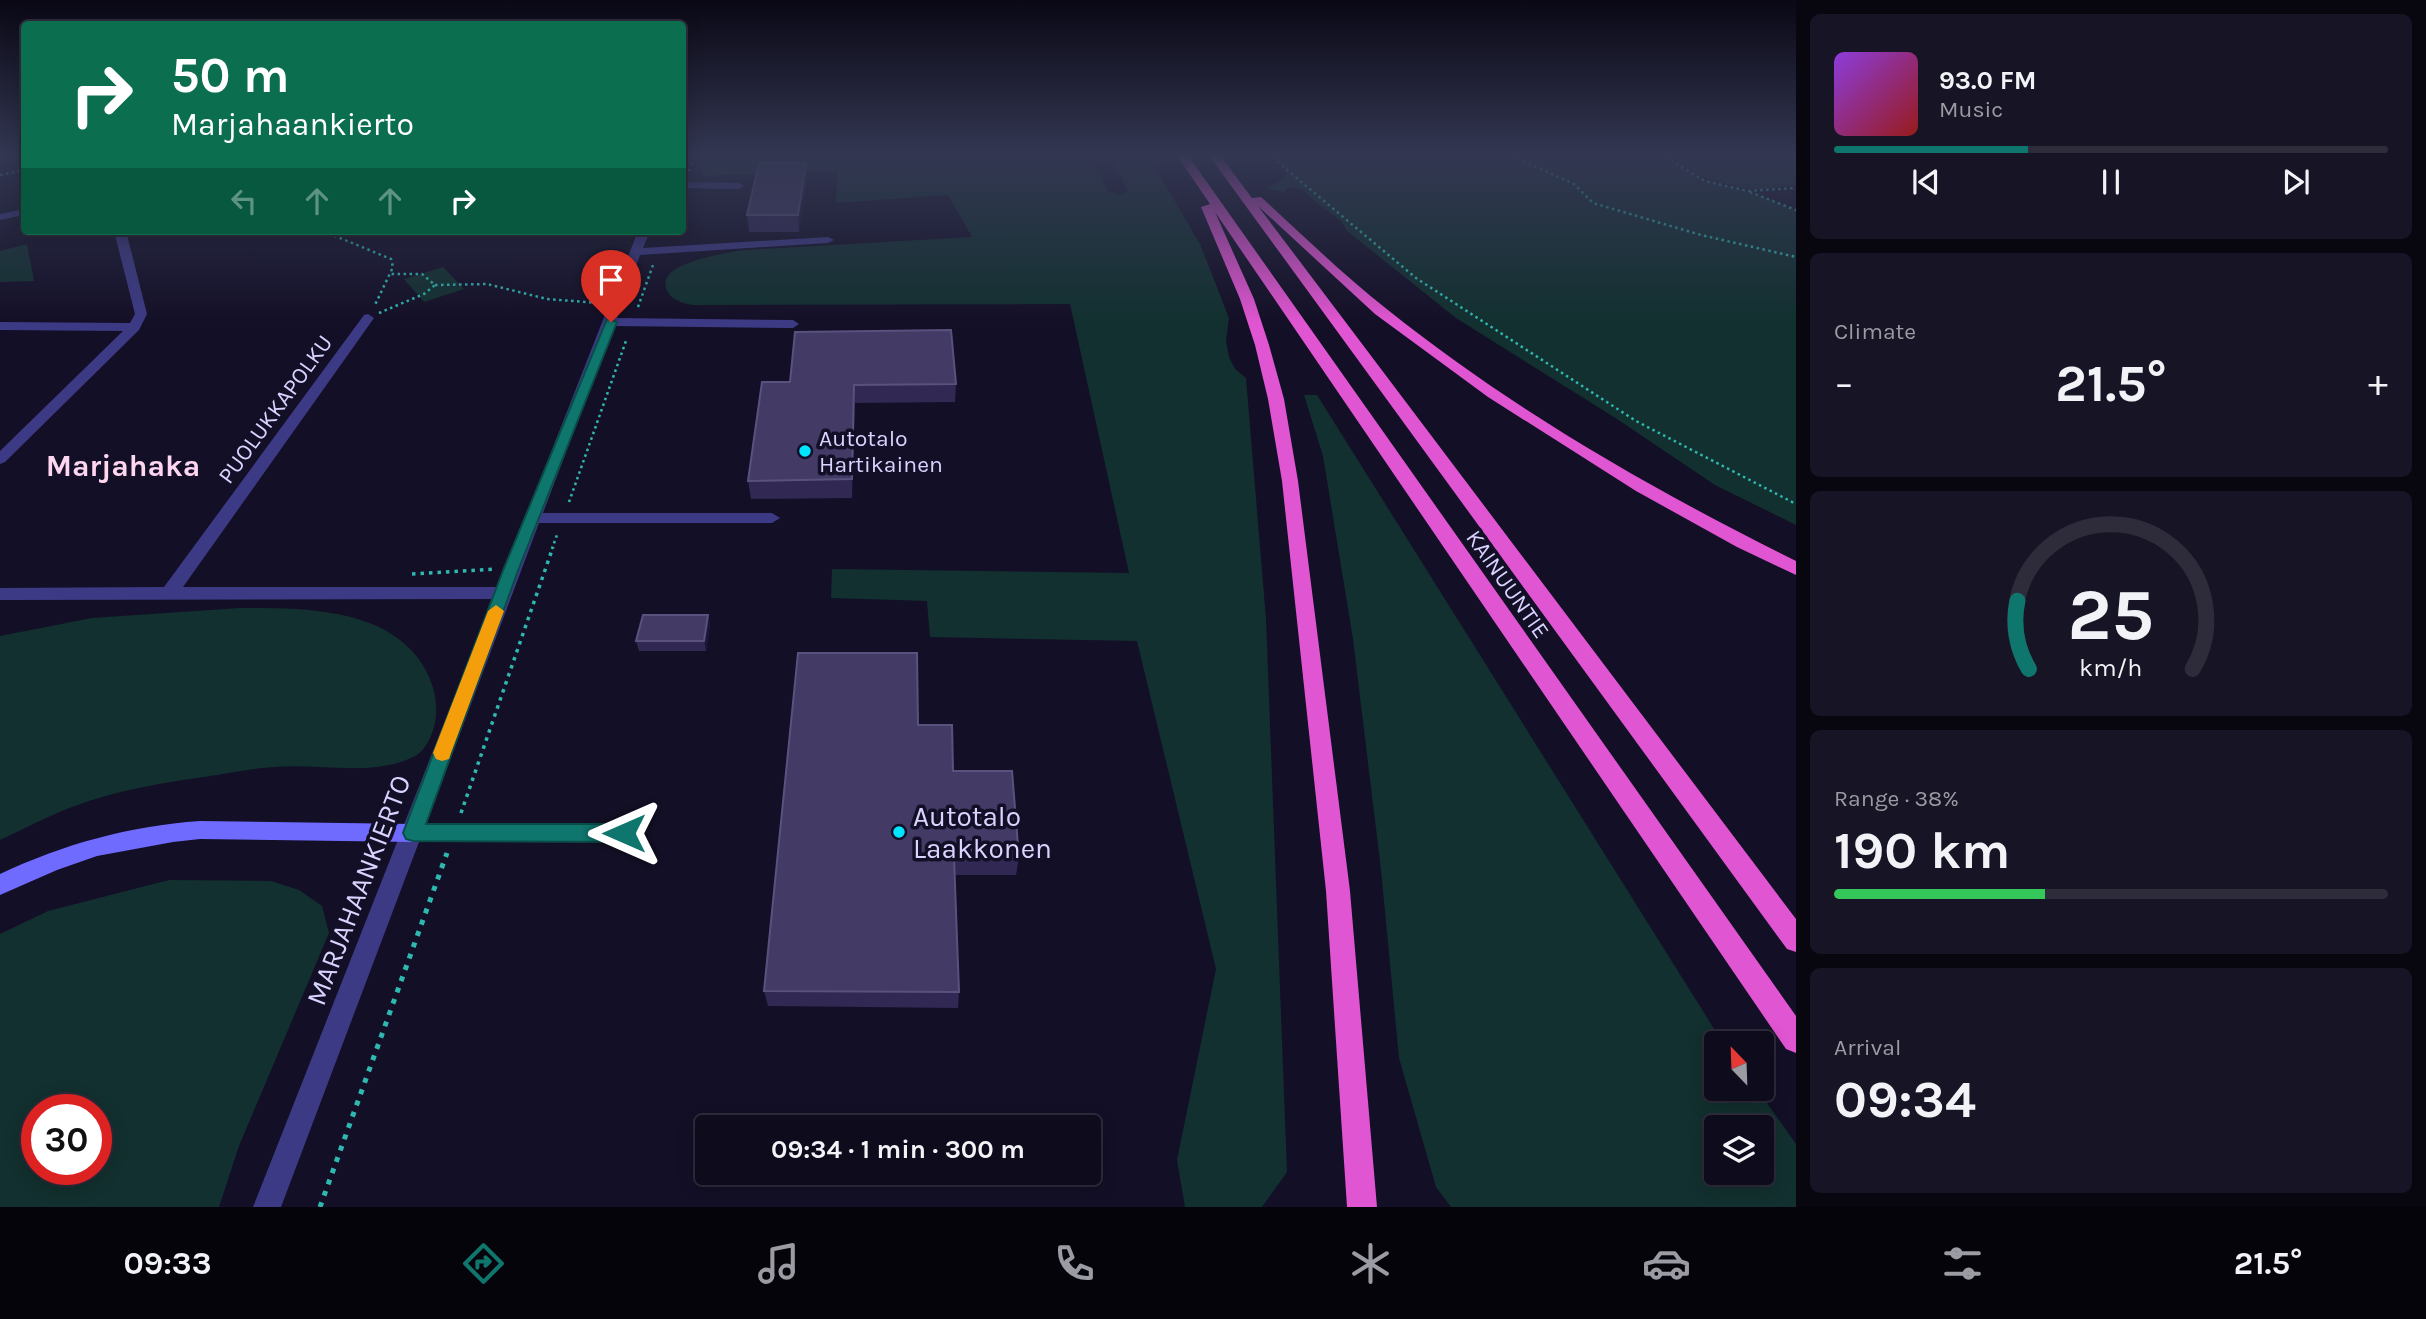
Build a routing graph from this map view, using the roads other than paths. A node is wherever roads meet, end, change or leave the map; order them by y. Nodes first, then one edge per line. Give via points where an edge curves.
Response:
1 (1207, 210) edge
2 (1220, 210) edge
3 (1254, 210) edge
4 (1269, 210) edge
5 (21, 213) edge
6 (0, 217) edge
7 (121, 235) edge
8 (643, 235) edge
9 (828, 240) dead end
10 (637, 251) junction
11 (368, 318) road end
12 (611, 322) junction
13 (793, 324) dead end
14 (0, 326) edge
15 (134, 327) junction
16 (0, 460) edge
17 (533, 518) junction
18 (772, 519) dead end
19 (1796, 569) edge
20 (502, 593) junction
21 (0, 594) edge
22 (169, 594) junction
23 (413, 833) junction
24 (624, 833) dead end
25 (0, 885) edge
26 (1796, 940) edge
27 (1796, 1039) edge
28 (267, 1207) edge
29 (1362, 1207) edge

1 - 29 highway via 1262,345 1290,481 1334,851
2 - 27 highway, KAINUUNTIE
3 - 26 highway, KAINUUNTIE
4 - 19 highway via 1398,325 1494,394 1656,495
5 - 6 street
7 - 15 street via 141,314
8 - 10 street, MARJAHAANKIERTO
9 - 10 street
10 - 12 street, MARJAHAANKIERTO
11 - 22 street, PUOLUKKAPOLKU
12 - 13 street
12 - 17 street, MARJAHAANKIERTO
14 - 15 street
15 - 16 street
17 - 18 street
17 - 20 street, MARJAHAANKIERTO
20 - 22 street
20 - 23 street, MARJAHAANKIERTO
21 - 22 street
23 - 24 street
23 - 25 main road via 167,832 100,844
23 - 28 street, MARJAHAANKIERTO

